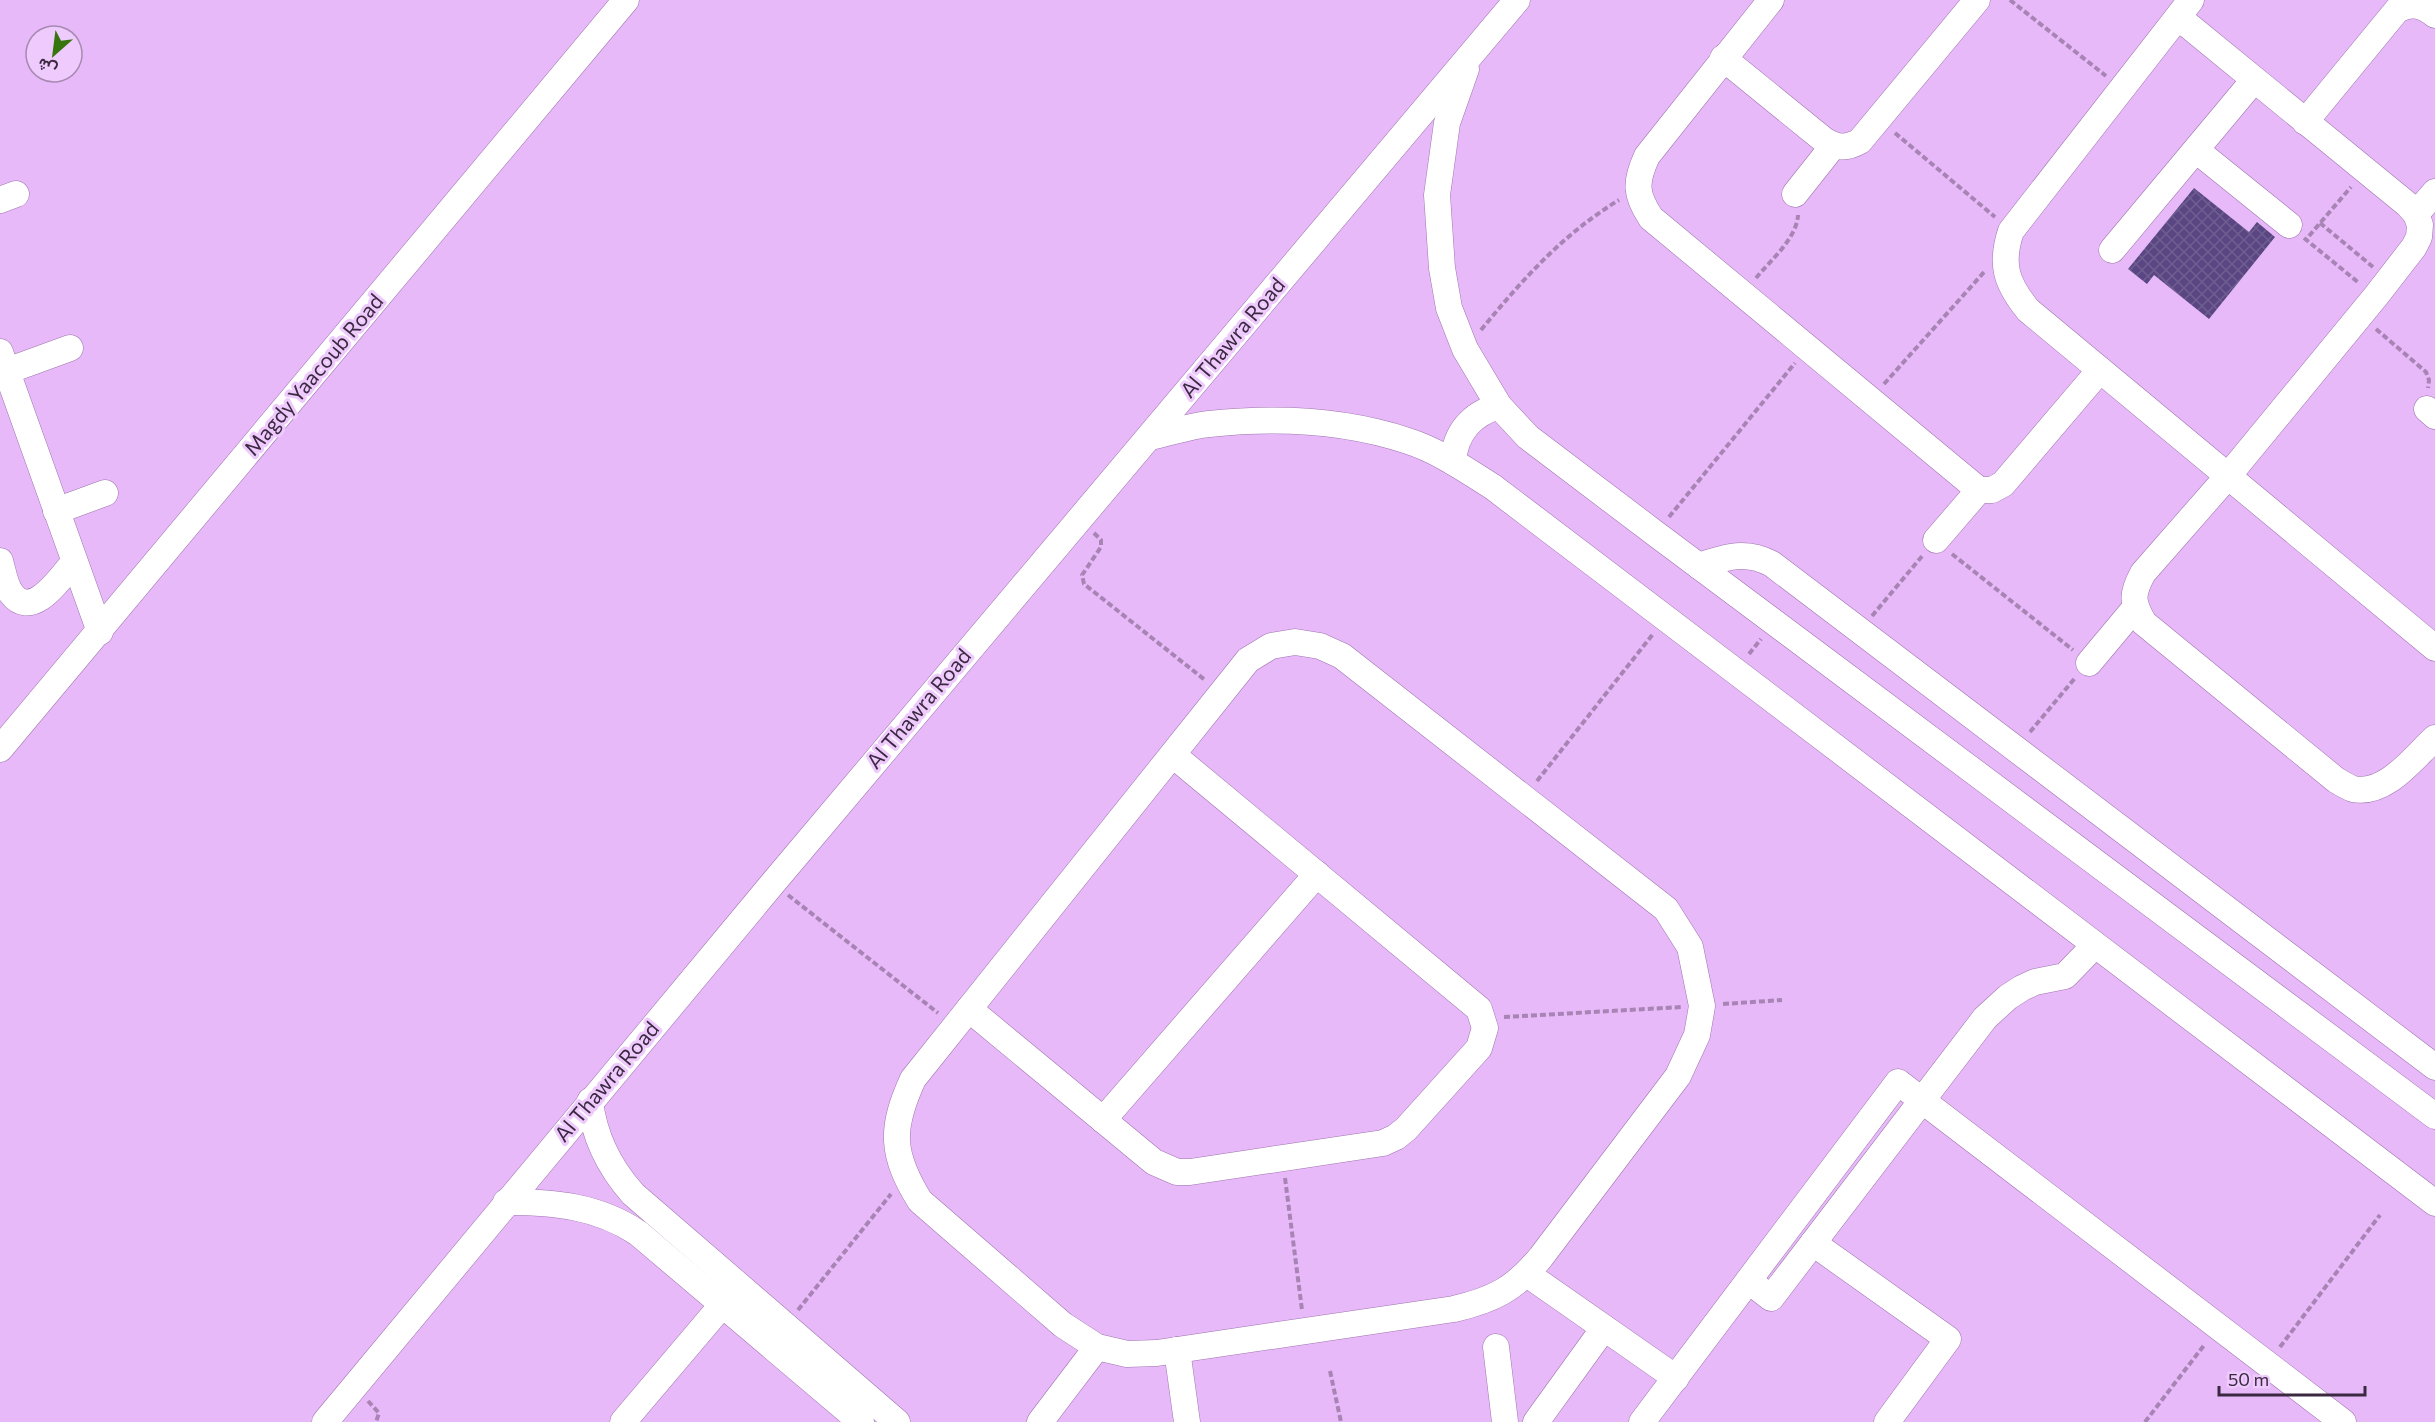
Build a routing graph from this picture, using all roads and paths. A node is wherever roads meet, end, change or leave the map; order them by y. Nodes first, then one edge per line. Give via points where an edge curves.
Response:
1 (626, 0) edge
2 (1517, 0) edge
3 (1771, 0) edge
4 (1977, 0) edge
5 (2010, 0) edge
6 (2429, 7) edge
7 (2185, 9) edge
8 (1471, 55) junction
9 (1723, 58) junction
10 (2254, 80) junction
11 (2122, 88) junction
12 (1878, 119) junction
13 (2305, 122) junction
14 (1833, 146) junction
15 (2196, 150) junction
16 (2365, 171) junction
17 (1638, 189) junction
18 (2435, 192) edge
19 (1795, 194) joint
20 (2416, 214) junction
21 (2320, 223) junction
22 (2297, 232) junction
23 (2008, 239) junction
24 (2112, 250) dead end
25 (1742, 294) junction
26 (2375, 297) junction
27 (70, 348) dead end
28 (1807, 348) junction
29 (1465, 349) junction
30 (3, 361) edge
31 (2100, 370) junction
32 (1869, 400) junction
33 (1499, 406) junction
34 (2431, 412) edge
35 (1150, 437) junction
36 (1453, 462) junction
37 (2228, 476) junction
38 (1979, 490) junction
39 (105, 493) dead end
40 (56, 511) junction
41 (1079, 520) junction
42 (1656, 534) junction
43 (1936, 540) junction
44 (0, 561) edge
45 (74, 562) junction
46 (1699, 566) junction
47 (2135, 608) junction
48 (1665, 618) junction
49 (1775, 623) junction
50 (1860, 631) junction
51 (100, 632) junction
52 (2435, 648) edge
53 (2089, 663) junction
54 (1735, 671) junction
55 (1222, 694) junction
56 (2435, 738) edge
57 (2, 743) edge
58 (2016, 749) junction
59 (1173, 755) junction
60 (1524, 798) junction
61 (1317, 874) junction
62 (773, 883) junction
63 (2095, 945) junction
64 (1782, 1000) dead end
65 (1702, 1006) junction
66 (962, 1018) junction
67 (1483, 1018) junction
68 (2435, 1066) edge
69 (1923, 1100) junction
70 (590, 1101) junction
71 (2435, 1116) edge
72 (1103, 1120) junction
73 (1283, 1160) junction
74 (905, 1177) junction
75 (506, 1202) junction
76 (2435, 1203) edge
77 (654, 1213) junction
78 (2380, 1215) dead end
79 (638, 1233) junction
80 (1813, 1243) junction
81 (1527, 1274) junction
82 (1749, 1281) junction
83 (723, 1304) junction
84 (786, 1325) junction
85 (2217, 1327) junction
86 (1604, 1328) junction
87 (1305, 1332) junction
88 (1097, 1347) junction
89 (1496, 1347) dead end
90 (1177, 1350) junction
91 (2266, 1364) junction
92 (1330, 1371) dead end
93 (828, 1378) junction
94 (1676, 1378) junction
95 (2318, 1411) edge
96 (325, 1422) edge
97 (623, 1422) edge
98 (861, 1422) edge
99 (897, 1422) edge
100 (1040, 1422) edge
101 (1187, 1422) edge
102 (1341, 1422) edge
103 (1505, 1422) edge
104 (1536, 1422) edge
105 (1642, 1422) edge
106 (1887, 1422) edge
107 (2145, 1422) edge
108 (2343, 1422) edge

1 - 51 street, Magdy Yaacoub Road
2 - 8 street, Al Thawra Road
3 - 9 street
4 - 12 street
5 - 11 path
6 - 13 street via 2414,4 2397,10
7 - 10 street
7 - 11 street
8 - 29 street via 1447,123 1437,195 1447,298
8 - 35 street, Al Thawra Road
9 - 14 street
9 - 17 street via 1647,156 1639,172
10 - 13 street
10 - 15 street
11 - 23 street
12 - 14 street via 1860,141 1843,148
12 - 23 path
13 - 16 street
14 - 19 street
15 - 22 street
15 - 24 street
16 - 20 street
16 - 21 path
17 - 25 street via 1651,218
17 - 29 path via 1572,232 1544,257
18 - 20 street
19 - 25 path via 1797,224 1792,234
20 - 26 street via 2419,237
21 - 22 path
21 - 26 path
22 - 26 path
23 - 31 street via 2006,271 2013,292 2028,310
23 - 32 path
25 - 28 street
26 - 34 path via 2426,372 2429,380 2424,399
26 - 37 street
27 - 30 street
28 - 32 street
28 - 42 path
29 - 33 street
30 - 40 street
31 - 37 street
31 - 38 street via 2003,484 1992,490
32 - 38 street
33 - 36 street via 1469,421 1457,440
33 - 42 street via 1528,437
35 - 36 street via 1207,424 1332,424 1410,442
35 - 41 street, Al Thawra Road
36 - 48 street via 1493,487
37 - 47 street via 2143,573 2134,590
37 - 52 street
38 - 43 street
39 - 40 street
40 - 45 street
41 - 55 path via 1101,543 1082,575 1084,584
41 - 62 street, Al Thawra Road
42 - 46 street
43 - 50 path
43 - 53 path
44 - 45 street via 11,593 21,601 33,602 44,596
45 - 51 street
46 - 49 street
46 - 50 street via 1739,554 1762,558
47 - 53 street
47 - 56 street via 2153,631 2336,780 2353,789 2372,789 2389,780
48 - 54 street
48 - 60 path
49 - 54 path
49 - 71 street
50 - 58 street
51 - 57 street, Magdy Yaacoub Road
53 - 58 path
54 - 63 street
55 - 59 street
55 - 60 street via 1248,660 1271,646 1295,642 1320,646 1342,656
58 - 68 street
59 - 61 street
59 - 66 street
60 - 65 street via 1666,909 1690,947
61 - 67 street via 1479,1009
61 - 72 street
62 - 66 path
62 - 70 street, Al Thawra Road
63 - 69 street via 2065,976 2029,985 1996,1006
63 - 76 street
64 - 65 path
65 - 67 path
65 - 81 street via 1697,1035 1678,1076
66 - 72 street
66 - 74 street via 913,1079 900,1106 897,1152
67 - 73 street via 1485,1028 1479,1048 1396,1137 1370,1146
69 - 80 street
69 - 82 street via 1898,1082
69 - 85 street
70 - 75 street, Al Thawra Road
70 - 77 street via 597,1136 613,1169
72 - 73 street via 1154,1162 1177,1172
73 - 87 path
74 - 84 path
74 - 88 street via 920,1201 942,1222 1063,1325
75 - 79 street via 581,1207 604,1214
75 - 96 street, Al Thawra Road
77 - 79 street
77 - 84 street
78 - 91 path
79 - 83 street
80 - 82 street via 1771,1298
80 - 106 street via 1948,1339
81 - 86 street
81 - 87 street via 1484,1302
82 - 94 street
83 - 93 street
83 - 97 street
84 - 93 street
85 - 91 street
85 - 107 path
86 - 94 street
86 - 104 street
87 - 90 street
88 - 90 street via 1127,1354
88 - 100 street
89 - 103 street
90 - 101 street
91 - 95 street
92 - 102 path
93 - 98 street
93 - 99 street
94 - 105 street
95 - 108 street

